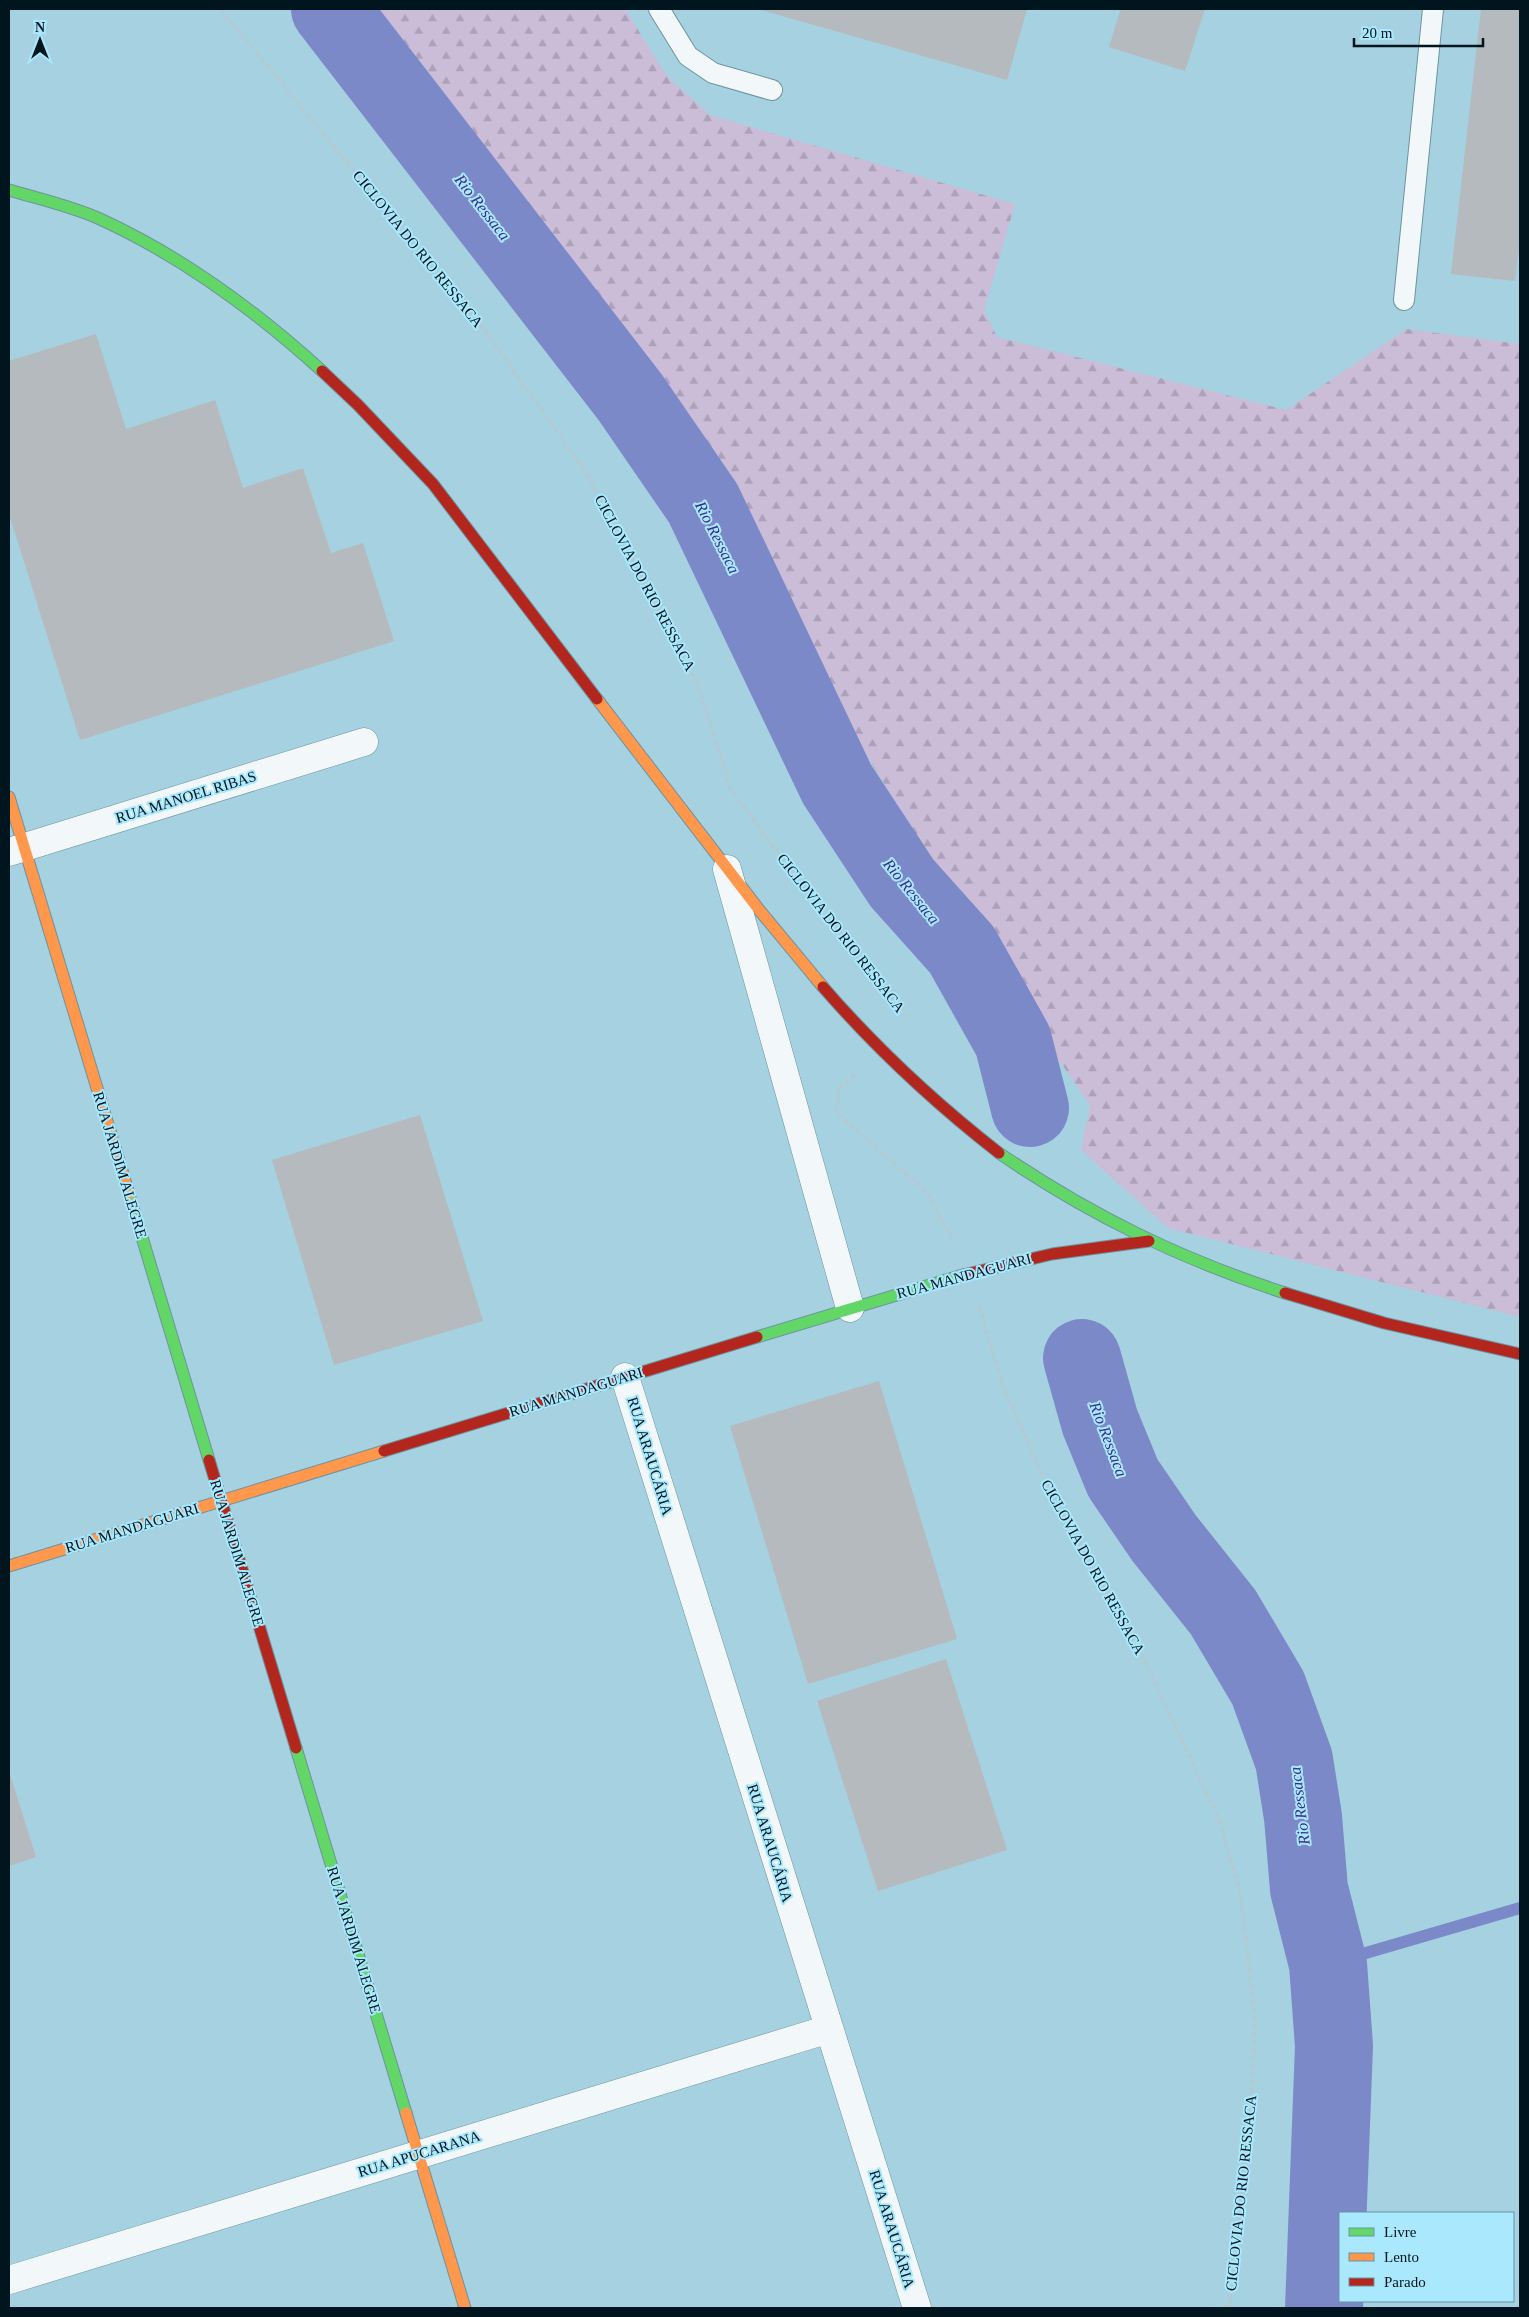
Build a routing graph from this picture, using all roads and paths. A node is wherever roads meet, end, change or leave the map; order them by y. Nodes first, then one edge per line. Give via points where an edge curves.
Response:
1 (221, 9) edge
2 (659, 9) edge
3 (1434, 9) edge
4 (772, 90) dead end
5 (9, 190) edge
6 (1404, 300) dead end
7 (364, 742) dead end
8 (9, 797) edge
9 (16, 849) edge
10 (726, 869) junction
11 (885, 1052) junction
12 (1149, 1241) junction
13 (969, 1274) junction
14 (850, 1308) junction
15 (1520, 1354) edge
16 (625, 1377) junction
17 (221, 1501) junction
18 (9, 1566) edge
19 (828, 2029) junction
20 (418, 2154) junction
21 (9, 2280) edge
22 (465, 2308) edge
23 (916, 2308) edge
24 (1229, 2308) edge

1 - 11 path, CICLOVIA DO RIO RESSACA via 488,335 588,475 698,683 730,787 907,1016 893,1029
2 - 4 lane via 688,56 713,73
3 - 6 lane
5 - 10 street via 94,217 172,257 260,317 343,388 431,482
7 - 9 street, RUA MANOEL RIBAS
8 - 9 street, RUA JARDIM ALEGRE
9 - 17 street, RUA JARDIM ALEGRE
10 - 11 street via 834,1000
10 - 14 street
11 - 12 street via 932,1098 994,1150 1093,1214
11 - 13 path, CICLOVIA DO RIO RESSACA via 839,1088 836,1112 928,1193
12 - 13 street, RUA MANDAGUARI via 1021,1260
12 - 15 street via 1242,1278 1336,1308 1448,1340
13 - 14 street, RUA MANDAGUARI
13 - 24 path, CICLOVIA DO RIO RESSACA via 1004,1389 1053,1498 1133,1635 1219,1820 1241,1895 1255,2017 1250,2138
14 - 16 street, RUA MANDAGUARI
16 - 17 street, RUA MANDAGUARI
16 - 19 street, RUA ARAUCÁRIA
17 - 18 street, RUA MANDAGUARI
17 - 20 street, RUA JARDIM ALEGRE
19 - 20 street, RUA APUCARANA
19 - 23 street, RUA ARAUCÁRIA
20 - 21 street, RUA APUCARANA
20 - 22 street, RUA JARDIM ALEGRE

